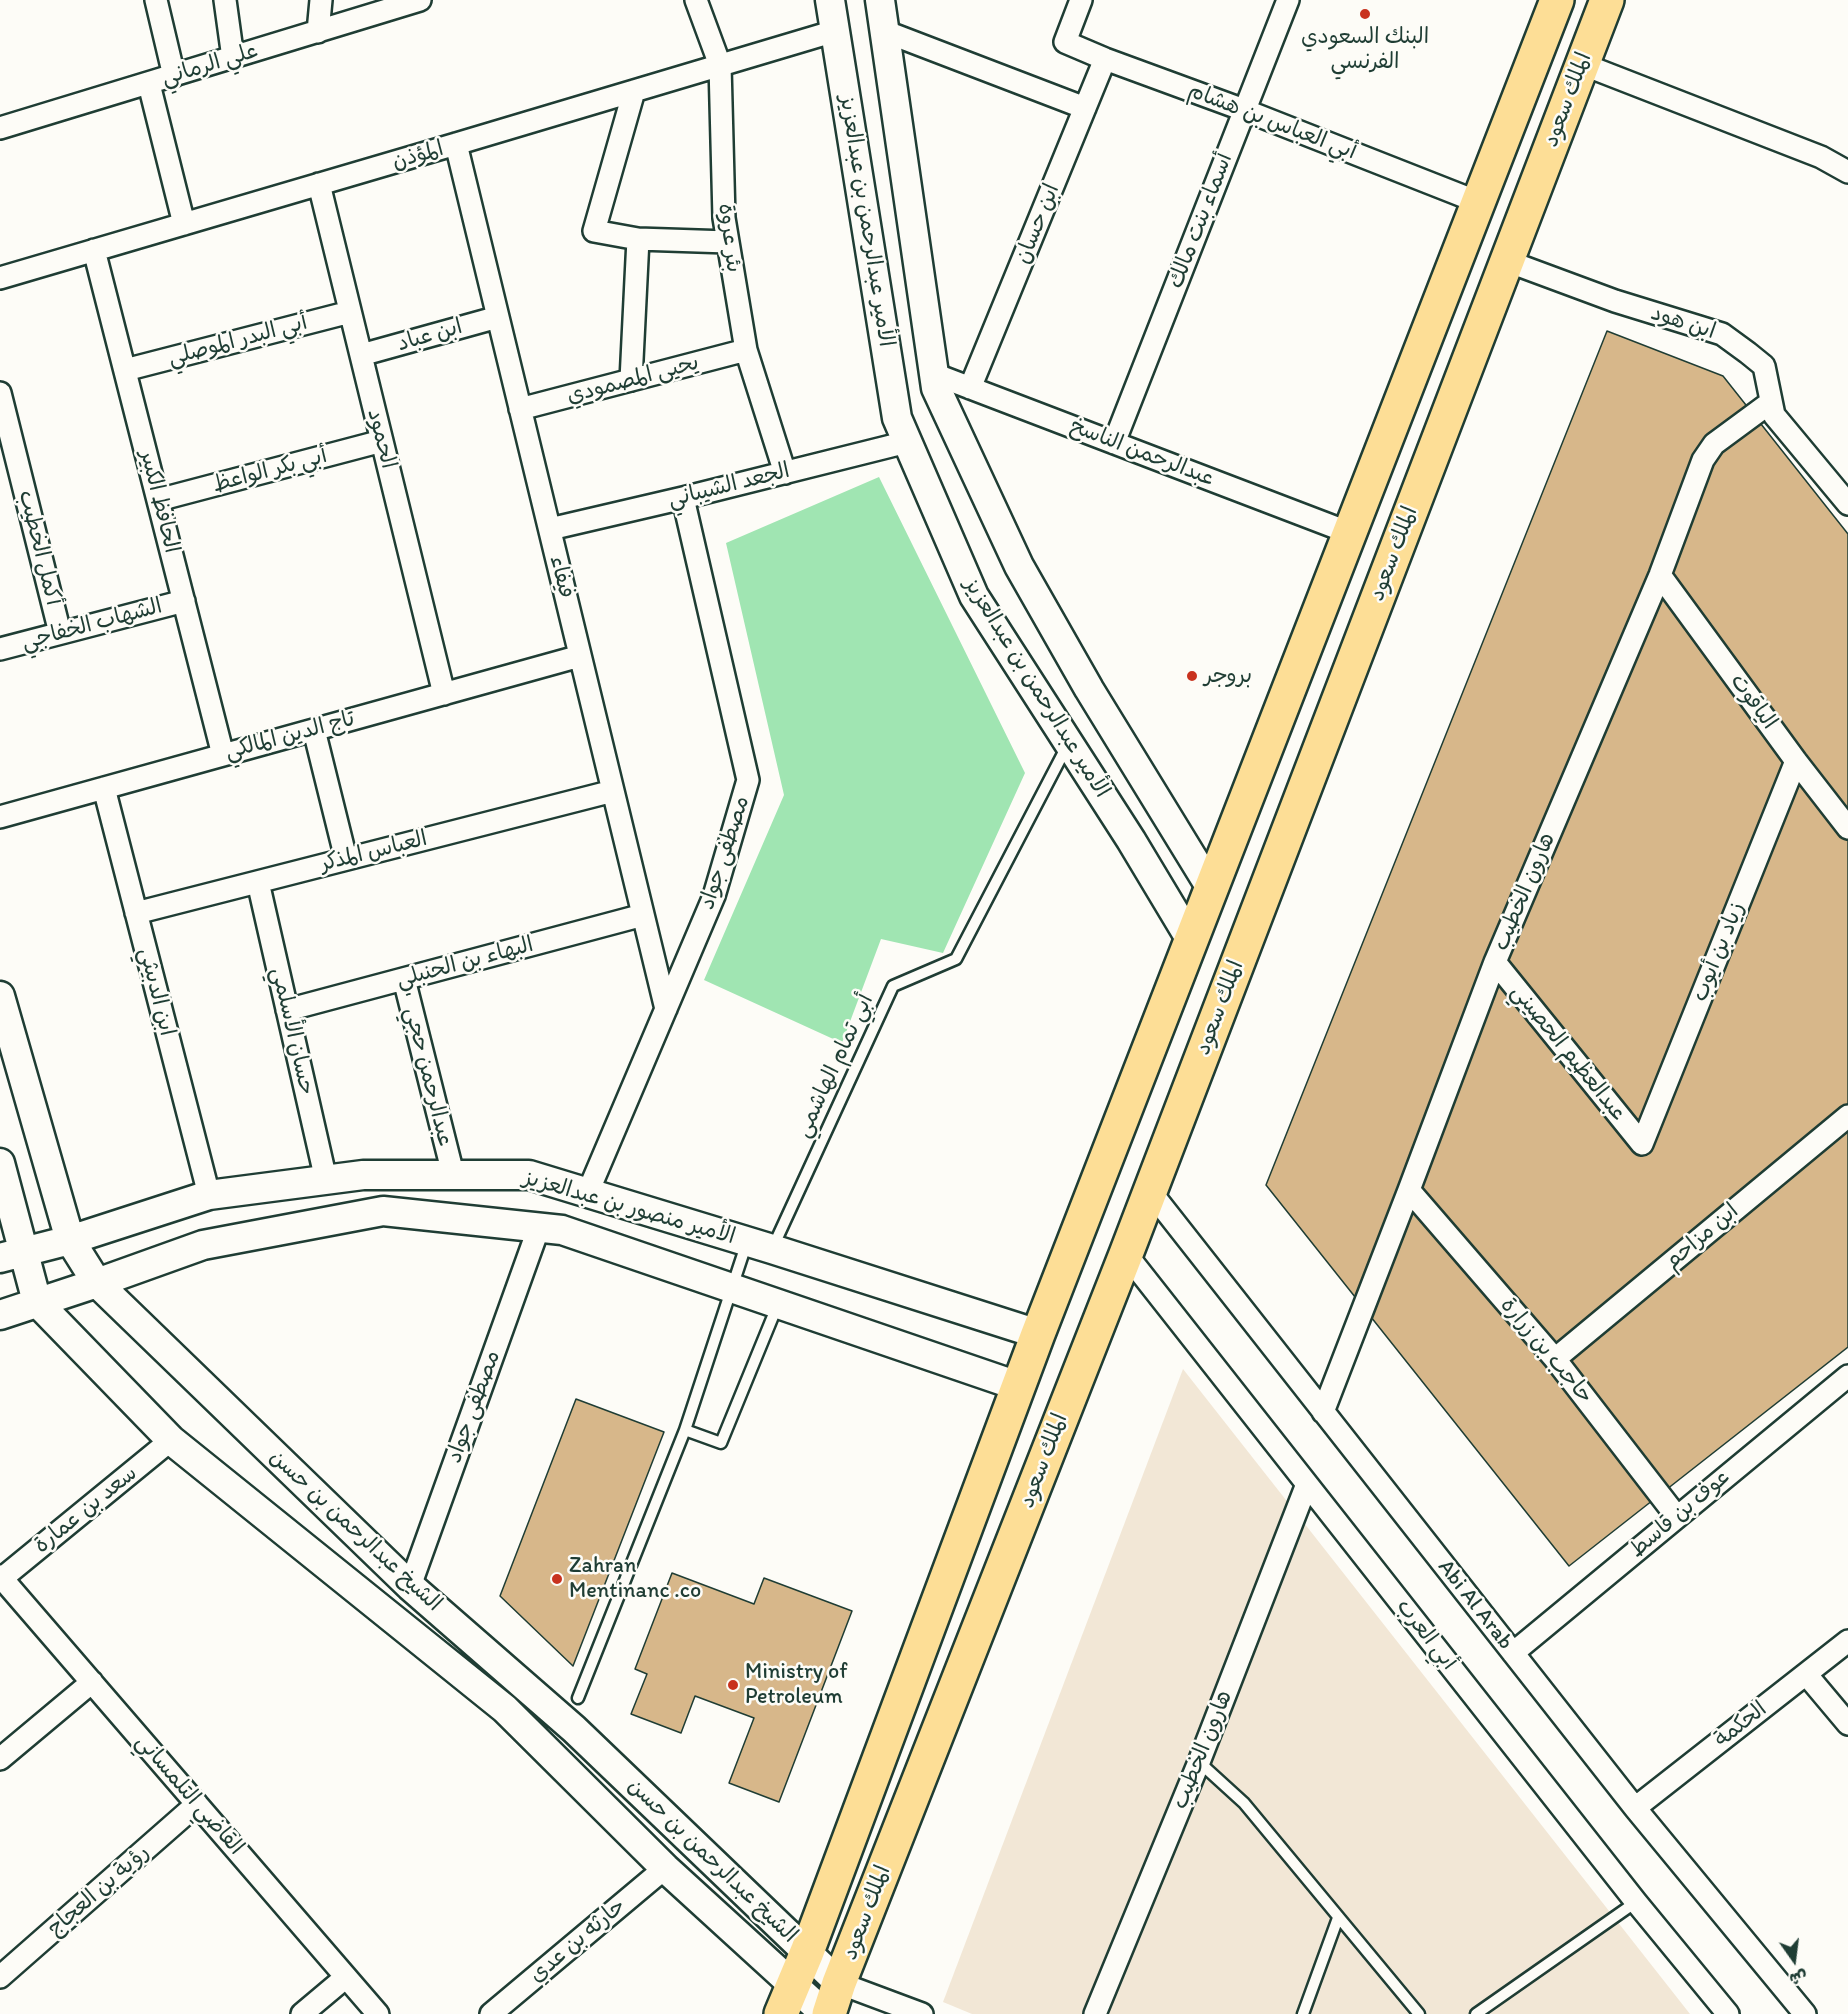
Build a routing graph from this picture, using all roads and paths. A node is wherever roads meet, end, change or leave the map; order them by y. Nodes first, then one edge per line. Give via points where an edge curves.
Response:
1 (156, 0) edge
2 (225, 0) edge
3 (321, 0) edge
4 (420, 0) edge
5 (696, 0) edge
6 (830, 0) edge
7 (880, 0) edge
8 (1081, 0) edge
9 (1557, 0) edge
10 (1607, 0) edge
11 (1280, 2) edge
12 (835, 31) junction
13 (884, 31) junction
14 (318, 32) junction
15 (233, 58) junction
16 (1105, 59) junction
17 (1582, 64) junction
18 (720, 65) junction
19 (174, 76) junction
20 (149, 84) junction
21 (634, 91) junction
22 (1085, 108) junction
23 (1244, 110) junction
24 (0, 128) edge
25 (456, 144) junction
26 (1848, 171) edge
27 (319, 184) junction
28 (907, 190) junction
29 (863, 196) junction
30 (1478, 202) junction
31 (184, 224) junction
32 (638, 239) junction
33 (728, 242) junction
34 (94, 250) junction
35 (1507, 261) junction
36 (0, 278) edge
37 (350, 312) junction
38 (498, 317) junction
39 (746, 350) junction
40 (361, 356) junction
41 (125, 370) junction
42 (934, 374) junction
43 (631, 380) junction
44 (970, 388) junction
45 (0, 393) edge
46 (1771, 402) junction
47 (520, 409) junction
48 (382, 441) junction
49 (907, 442) junction
50 (1114, 443) junction
51 (785, 473) junction
52 (683, 498) junction
53 (158, 500) junction
54 (1848, 504) edge
55 (549, 529) junction
56 (1350, 532) junction
57 (1660, 575) junction
58 (184, 601) junction
59 (60, 633) junction
60 (0, 649) edge
61 (580, 656) junction
62 (444, 694) junction
63 (314, 730) junction
64 (1068, 743) junction
65 (223, 755) junction
66 (1796, 761) junction
67 (104, 788) junction
68 (613, 791) junction
69 (1166, 814) junction
70 (0, 817) edge
71 (1848, 828) edge
72 (1131, 840) junction
73 (346, 859) junction
74 (258, 882) junction
75 (1211, 888) junction
76 (136, 913) junction
77 (643, 915) junction
78 (1191, 940) junction
79 (1495, 962) junction
80 (404, 979) junction
81 (0, 996) edge
82 (666, 1009) junction
83 (287, 1010) junction
84 (1848, 1116) edge
85 (1642, 1144) joint
86 (0, 1163) edge
87 (453, 1174) junction
88 (326, 1180) junction
89 (1409, 1190) junction
90 (1150, 1191) junction
91 (588, 1192) junction
92 (208, 1196) junction
93 (539, 1227) junction
94 (70, 1240) junction
95 (760, 1245) junction
96 (1126, 1254) junction
97 (12, 1255) edge
98 (97, 1283) junction
99 (731, 1287) junction
100 (37, 1302) junction
101 (778, 1304) junction
102 (0, 1315) edge
103 (1038, 1334) junction
104 (1555, 1359) junction
105 (1848, 1376) edge
106 (1018, 1386) junction
107 (1323, 1412) junction
108 (685, 1430) junction
109 (171, 1440) junction
110 (1307, 1484) junction
111 (1677, 1517) junction
112 (1, 1578) edge
113 (410, 1586) junction
114 (1848, 1641) edge
115 (1513, 1653) junction
116 (1806, 1674) junction
117 (92, 1682) junction
118 (578, 1698) dead end
119 (1848, 1724) edge
120 (0, 1759) edge
121 (1199, 1762) junction
122 (197, 1804) junction
123 (1635, 1808) junction
124 (665, 1868) junction
125 (1635, 1902) junction
126 (1338, 1918) junction
127 (807, 1952) junction
128 (0, 1977) edge
129 (346, 1977) junction
130 (839, 1983) junction
131 (788, 2000) edge
132 (503, 2010) edge
133 (302, 2014) edge
134 (378, 2014) edge
135 (827, 2014) edge
136 (922, 2014) edge
137 (1095, 2014) edge
138 (1303, 2014) edge
139 (1419, 2014) edge
140 (1476, 2014) edge
141 (1728, 2014) edge
142 (1805, 2014) edge

1 - 19 street
2 - 15 street
3 - 14 street
4 - 14 street, علي الرماني
5 - 18 street, بئر عروة
6 - 12 street, الأمير عبدالرحمن بن عبدالعزيز
7 - 13 street, الأمير عبدالرحمن بن عبدالعزيز
8 - 16 street, أبي العباس بن هشام via 1065,42
9 - 30 main road, الملك سعود
10 - 17 main road, الملك سعود
11 - 23 street, أسماء بنت مالك
12 - 18 street, المؤذن
12 - 29 street, الأمير عبدالرحمن بن عبدالعزيز
13 - 22 street
13 - 28 street, الأمير عبدالرحمن بن عبدالعزيز
14 - 15 street, علي الرماني
15 - 19 street, علي الرماني
16 - 22 street, ابن حسان
16 - 23 street, أبي العباس بن هشام
17 - 26 street
17 - 35 main road, الملك سعود
18 - 21 street, المؤذن
18 - 33 street, بئر عروة
19 - 20 street, علي الرماني
20 - 24 street, علي الرماني
20 - 31 street
21 - 25 street, المؤذن
21 - 32 street via 594,231
22 - 44 street, ابن حسان
23 - 30 street, أبي العباس بن هشام
23 - 50 street, أسماء بنت مالك
25 - 27 street, المؤذن
25 - 38 street, فيفاء
27 - 31 street, المؤذن
27 - 37 street, الحمود
28 - 29 street
28 - 42 street, الأمير عبدالرحمن بن عبدالعزيز
29 - 49 street, الأمير عبدالرحمن بن عبدالعزيز via 897,418
30 - 56 main road, الملك سعود
31 - 34 street, المؤذن
32 - 33 street
32 - 43 street
33 - 39 street, بئر عروة
34 - 36 street, المؤذن
34 - 41 street, الحافظ الكبير
35 - 46 street, ابن هود via 1615,301 1722,334 1764,366
35 - 90 main road, الملك سعود
37 - 40 street, الحمود
37 - 41 street, أبي البدر الموصلي
38 - 40 street, ابن عباد
38 - 47 street, فيفاء
39 - 43 street, يحيى المصمودي
39 - 51 street, بئر عروة
40 - 48 street, الحمود
41 - 53 street, الحافظ الكبير
42 - 44 street, عبدالرحمن الناسخ
42 - 69 street, الأمير عبدالرحمن بن عبدالعزيز via 936,388 1019,566
43 - 47 street, يحيى المصمودي
44 - 50 street, عبدالرحمن الناسخ
45 - 59 street, أكمل الخطيب
46 - 54 street, ابن هود via 1774,415
46 - 57 street, هارون الخطيب via 1714,444 1703,460
47 - 55 street, فيفاء
48 - 53 street, أبي بكر الواعظ
48 - 62 street, الحمود
49 - 51 street, الجعد الشيباني
49 - 64 street, الأمير عبدالرحمن بن عبدالعزيز via 974,596
50 - 56 street, عبدالرحمن الناسخ
51 - 52 street, الجعد الشيباني
52 - 55 street, الجعد الشيباني
52 - 82 street, مصطفى جواد via 748,780 714,896
53 - 58 street, الحافظ الكبير
55 - 61 street, فيفاء
56 - 75 main road, الملك سعود
57 - 66 street, الياقوت
57 - 79 street, هارون الخطيب
58 - 59 street, الشهاب الخفاجي
58 - 65 street, الحافظ الكبير
59 - 60 street, الشهاب الخفاجي
61 - 62 street, تاج الدين المالكي
61 - 68 street, فيفاء
62 - 63 street, تاج الدين المالكي
63 - 65 street, تاج الدين المالكي
63 - 73 street
64 - 72 street, الأمير عبدالرحمن بن عبدالعزيز
64 - 95 lane, أبي تمام الهاشمي via 956,959 893,986
65 - 67 street, تاج الدين المالكي
66 - 71 street, الياقوت
66 - 85 street, زياد بن أيوب
67 - 70 street, تاج الدين المالكي
67 - 76 street, ابن الدبيثي
68 - 73 street, العباس المذكر
68 - 77 street, فيفاء
69 - 72 street via 1168,827 1156,843 1148,846
69 - 75 street, الأمير عبدالرحمن بن عبدالعزيز
72 - 78 street, الأمير عبدالرحمن بن عبدالعزيز
73 - 74 street, العباس المذكر
74 - 76 street, العباس المذكر
74 - 83 street, حسان الأسلمي
75 - 78 main road, الملك سعود
76 - 92 street, ابن الدبيثي
77 - 80 street, البهاء بن الحنبلي
77 - 82 street, فيفاء
78 - 103 main road, الملك سعود
79 - 85 street, عبدالعظيم الحصيني
79 - 89 street, هارون الخطيب
80 - 83 street, البهاء بن الحنبلي
80 - 87 street, عبدالرحمن حجي
81 - 94 street, الشيخ عبدالرحمن بن حسن
82 - 91 street, مصطفى جواد
83 - 88 street, حسان الأسلمي
84 - 104 street, ابن مزاحم
86 - 97 street
87 - 88 street, الأمير منصور بن عبدالعزيز via 363,1175
87 - 91 street, الأمير منصور بن عبدالعزيز via 529,1175
88 - 92 street, الأمير منصور بن عبدالعزيز
89 - 104 street, حاجب بن زرارة
89 - 107 street, هارون الخطيب
90 - 96 main road, الملك سعود
90 - 107 street, Abi Al Arab
91 - 95 street, الأمير منصور بن عبدالعزيز
92 - 94 street, الأمير منصور بن عبدالعزيز
93 - 98 street, الأمير منصور بن عبدالعزيز via 383,1211 203,1245
93 - 99 street, الأمير منصور بن عبدالعزيز via 562,1230
93 - 113 street, مصطفى جواد
94 - 97 street, الأمير منصور بن عبدالعزيز
94 - 98 street, الشيخ عبدالرحمن بن حسن
95 - 99 lane, أبي تمام الهاشمي
95 - 103 street, الأمير منصور بن عبدالعزيز
96 - 110 street, أبي العرب
96 - 130 main road, الملك سعود
97 - 100 street
98 - 100 street, الأمير منصور بن عبدالعزيز
98 - 113 street, الشيخ عبدالرحمن بن حسن
99 - 101 street, الأمير منصور بن عبدالعزيز
99 - 108 lane, أبي تمام الهاشمي
100 - 102 street, الأمير منصور بن عبدالعزيز
100 - 109 street, الشيخ عبدالرحمن بن حسن
101 - 106 street, الأمير منصور بن عبدالعزيز
101 - 108 lane via 720,1443
103 - 106 main road, الملك سعود
104 - 111 street, حاجب بن زرارة
105 - 111 street, عوف بن قاسط
106 - 127 main road, الملك سعود
107 - 115 street, Abi Al Arab
108 - 118 lane, أبي تمام الهاشمي
109 - 112 street, سعد بن عمارة
109 - 124 street, الشيخ عبدالرحمن بن حسن via 505,1709
110 - 121 street, هارون الخطيب
110 - 125 street, أبي العرب
111 - 115 street, عوف بن قاسط
112 - 117 street, القاضي التلمساني
113 - 127 street, الشيخ عبدالرحمن بن حسن via 574,1729
114 - 116 street, الحكمة
115 - 123 street, Abi Al Arab
116 - 119 street
116 - 123 street, الحكمة
117 - 120 street
117 - 122 street, القاضي التلمساني
121 - 126 lane via 1244,1803
121 - 137 street, هارون الخطيب
122 - 128 street, رؤية بن العجاج
122 - 129 street, القاضي التلمساني
123 - 142 street, Abi Al Arab
124 - 131 street, الشيخ عبدالرحمن بن حسن
124 - 132 street, حارثه بن عدي
125 - 140 lane
125 - 141 street, أبي العرب
126 - 138 lane
126 - 139 lane
127 - 130 street, الشيخ عبدالرحمن بن حسن
127 - 131 main road, الملك سعود
129 - 133 street
129 - 134 street, القاضي التلمساني
130 - 135 main road, الملك سعود
130 - 136 street
131 - 135 street, الشيخ عبدالرحمن بن حسن

